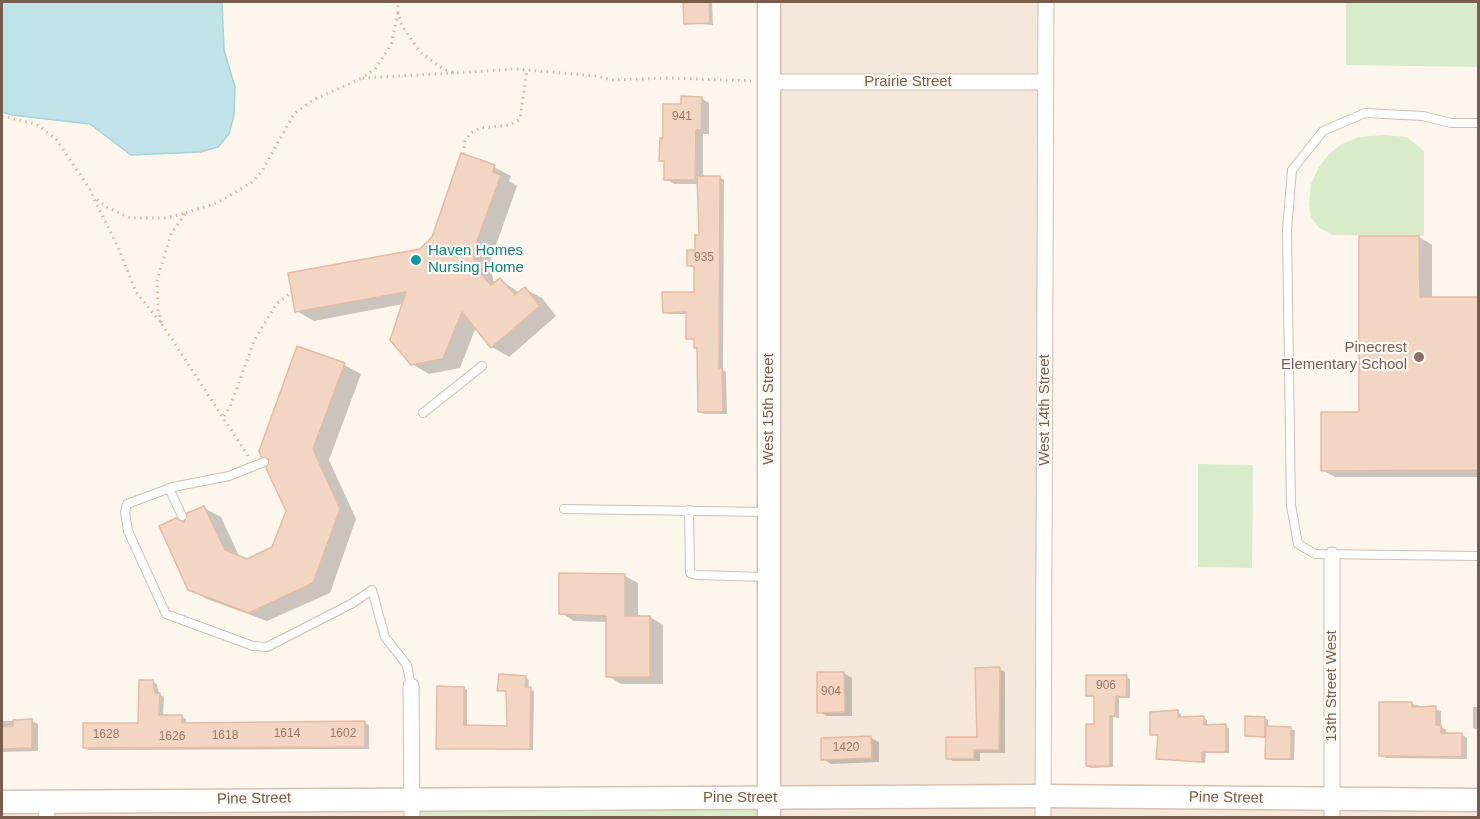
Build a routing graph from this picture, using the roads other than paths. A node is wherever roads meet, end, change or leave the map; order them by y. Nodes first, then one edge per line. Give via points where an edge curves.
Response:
1 (770, 2) edge
2 (1046, 2) edge
3 (770, 82) junction
4 (1046, 82) junction
5 (1479, 123) edge
6 (482, 366) dead end
7 (423, 413) dead end
8 (264, 462) dead end
9 (169, 488) junction
10 (564, 509) dead end
11 (689, 510) junction
12 (769, 512) junction
13 (182, 516) dead end
14 (1332, 555) junction
15 (1479, 556) edge
16 (769, 577) junction
17 (411, 686) joint
18 (1479, 800) edge
19 (2, 802) edge
20 (1043, 807) edge
21 (412, 808) edge
22 (769, 808) edge
23 (46, 809) edge
24 (1332, 809) edge

1 - 3 street, West 15th Street
2 - 4 street, West 14th Street
3 - 4 street, Prairie Street
3 - 12 street, West 15th Street
4 - 20 street, West 14th Street
5 - 14 lane via 1365,113 1323,131 1292,170 1287,231 1291,505 1298,544 1315,554
6 - 7 lane
8 - 9 lane via 230,476
9 - 13 lane
9 - 17 lane via 127,504 125,513 128,531 166,614 253,646 267,647 372,590 385,637 407,665
10 - 11 lane
11 - 12 lane
11 - 16 lane via 690,573
12 - 16 street, West 15th Street
14 - 15 lane
14 - 24 street, 13th Street West
16 - 22 street, West 15th Street
17 - 21 street
18 - 24 street, Pine Street
19 - 23 street, Pine Street
20 - 22 street, Pine Street
20 - 24 street, Pine Street
21 - 22 street, Pine Street
21 - 23 street, Pine Street

